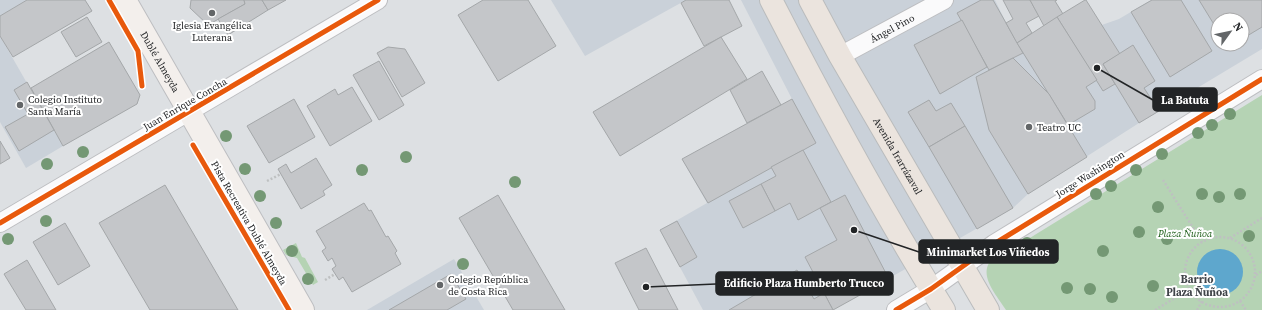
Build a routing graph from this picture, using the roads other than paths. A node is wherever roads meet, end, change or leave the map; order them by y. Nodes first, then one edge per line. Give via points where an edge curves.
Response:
1 (125, 0) edge
2 (378, 0) edge
3 (771, 0) edge
4 (810, 0) edge
5 (944, 0) edge
6 (840, 56) junction
7 (1262, 79) edge
8 (189, 112) junction
9 (0, 223) edge
10 (962, 267) junction
11 (931, 288) junction
12 (303, 310) edge
13 (896, 310) edge
14 (944, 310) edge
15 (988, 310) edge

1 - 8 main road, Dublé Almeyda
2 - 8 street, Juan Enrique Concha
3 - 11 main road via 825,103
4 - 6 main road, Avenida Irarrázaval
5 - 6 street, Ángel Pino
6 - 10 main road, Avenida Irarrázaval
7 - 10 street, Jorge Washington via 994,244
8 - 9 street, Juan Enrique Concha
8 - 12 main road, Dublé Almeyda
10 - 11 street, Jorge Washington
10 - 15 main road, Avenida Irarrázaval
11 - 13 street, Jorge Washington
11 - 14 main road

